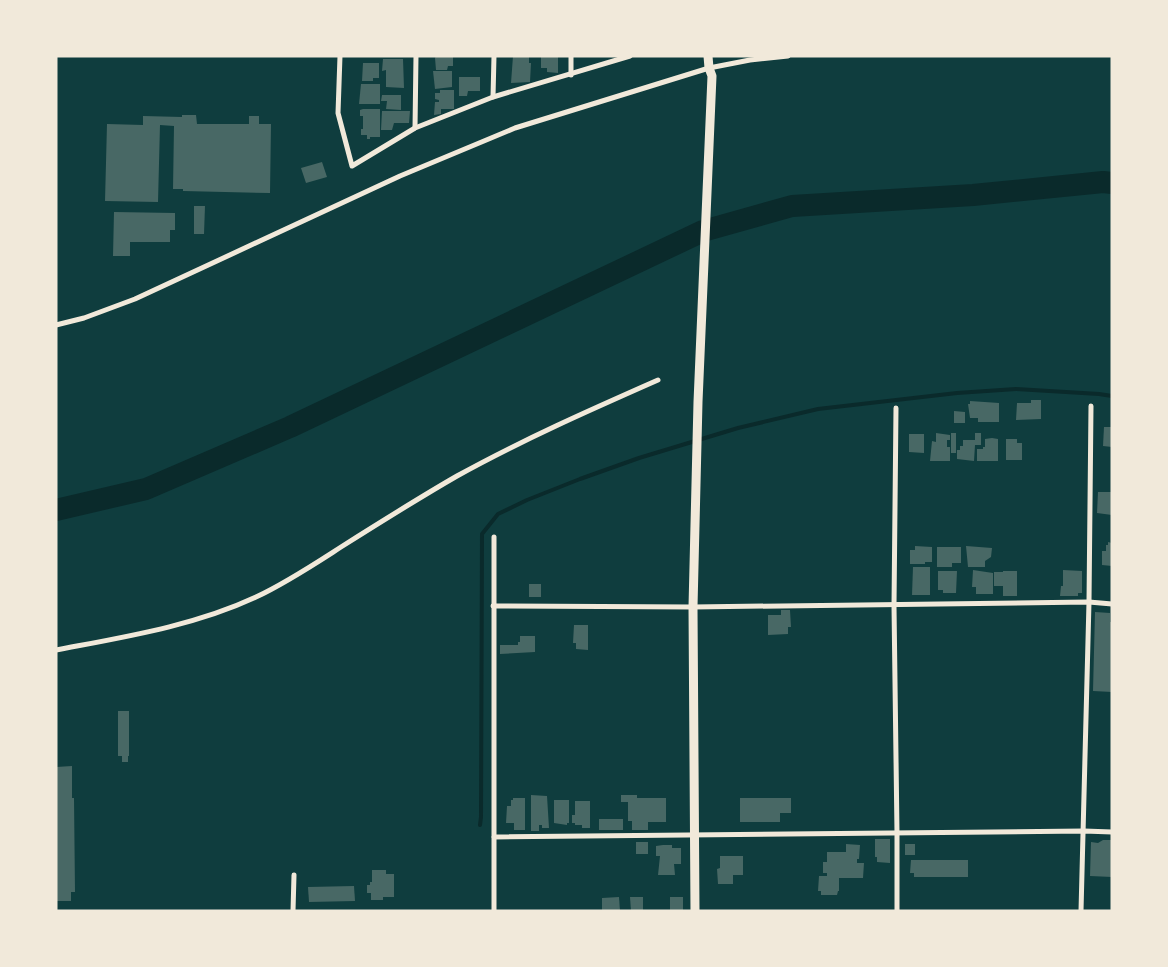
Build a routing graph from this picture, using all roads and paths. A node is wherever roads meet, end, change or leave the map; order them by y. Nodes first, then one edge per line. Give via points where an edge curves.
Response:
1 (340, 56) edge
2 (416, 56) edge
3 (494, 56) edge
4 (571, 56) edge
5 (630, 56) edge
6 (708, 56) edge
7 (788, 56) edge
8 (710, 72) junction
9 (571, 75) junction
10 (493, 98) junction
11 (415, 128) junction
12 (56, 325) edge
13 (658, 380) dead end
14 (1091, 406) dead end
15 (896, 408) dead end
16 (494, 537) dead end
17 (1090, 602) junction
18 (1112, 604) edge
19 (493, 606) junction
20 (894, 606) junction
21 (693, 607) junction
22 (56, 650) edge
23 (1084, 830) junction
24 (1112, 832) edge
25 (898, 833) junction
26 (694, 836) junction
27 (494, 837) junction
28 (294, 875) dead end
29 (293, 911) edge
30 (494, 911) edge
31 (695, 911) edge
32 (897, 911) edge
33 (1081, 911) edge

1 - 11 street via 338,113 352,166
2 - 11 street
3 - 10 street
4 - 9 street
5 - 9 street
6 - 8 street
7 - 8 street via 750,60
8 - 12 street via 515,128 400,176 135,299
8 - 21 street
9 - 10 street
10 - 11 street
13 - 22 street via 546,430 458,476 256,597 176,625
14 - 17 street
15 - 20 street
16 - 19 street
17 - 18 street
17 - 20 street
17 - 23 street
19 - 21 street
19 - 27 street
20 - 21 street
20 - 25 street
21 - 26 street
23 - 24 street
23 - 25 street
23 - 33 street
25 - 26 street
25 - 32 street
26 - 27 street
26 - 31 street
27 - 30 street
28 - 29 street

